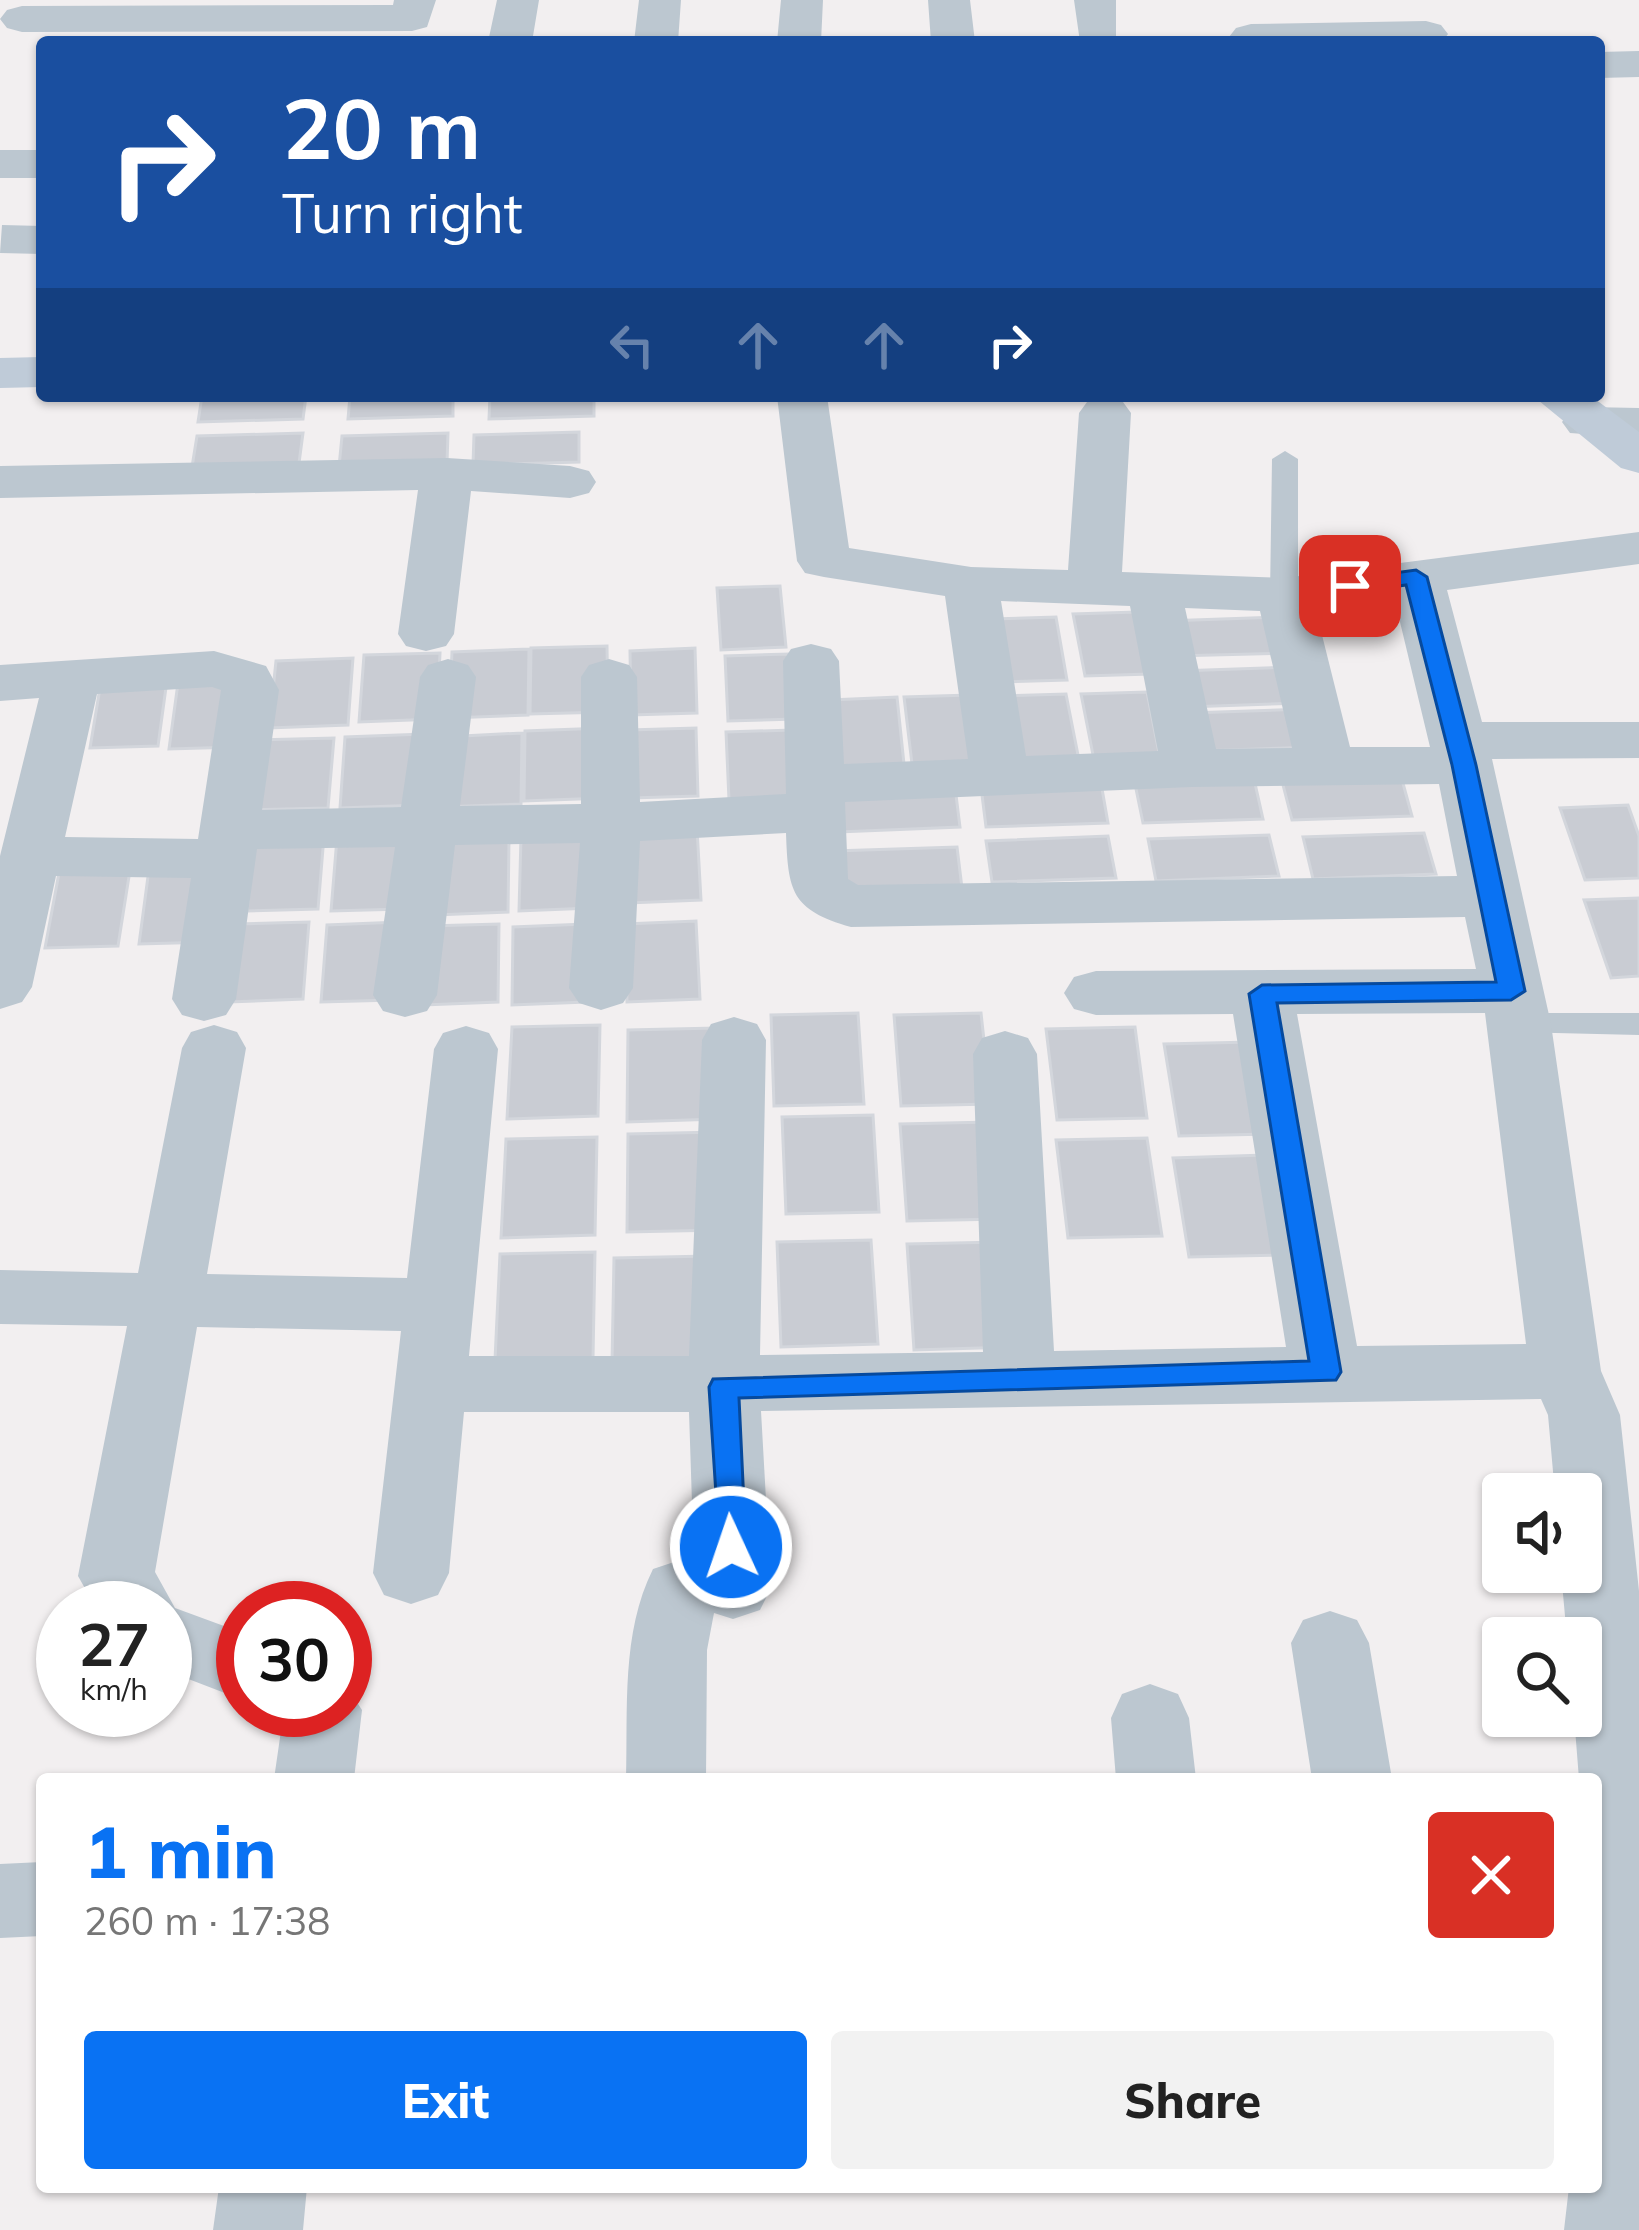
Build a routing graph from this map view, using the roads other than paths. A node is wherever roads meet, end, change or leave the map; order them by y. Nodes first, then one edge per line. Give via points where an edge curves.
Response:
1 (415, 0) edge
2 (518, 0) edge
3 (660, 0) edge
4 (802, 0) edge
5 (949, 0) edge
6 (22, 19) dead end
7 (1423, 25) edge
8 (511, 36) edge
9 (657, 36) edge
10 (799, 36) edge
11 (952, 36) edge
12 (1277, 36) edge
13 (1639, 64) edge
14 (1605, 65) edge
15 (0, 164) edge
16 (36, 164) edge
17 (36, 372) edge
18 (0, 373) edge
19 (803, 402) edge
20 (1573, 409) edge
21 (1105, 413) dead end
22 (1639, 423) edge
23 (1639, 457) edge
24 (1285, 459) dead end
25 (447, 474) junction
26 (0, 482) edge
27 (570, 482) dead end
28 (1639, 548) edge
29 (1416, 577) junction
30 (971, 584) junction
31 (1094, 586) junction
32 (1154, 590) junction
33 (1284, 595) junction
34 (811, 661) dead end
35 (608, 677) dead end
36 (72, 678) junction
37 (0, 683) edge
38 (1639, 740) edge
39 (1460, 753) junction
40 (1191, 768) junction
41 (1326, 768) junction
42 (1000, 777) junction
43 (815, 798) junction
44 (611, 823) junction
45 (425, 826) junction
46 (230, 845) junction
47 (30, 856) junction
48 (1492, 896) junction
49 (0, 987) edge
50 (601, 988) dead end
51 (1096, 993) dead end
52 (1262, 994) junction
53 (404, 995) dead end
54 (1515, 1007) junction
55 (1639, 1024) edge
56 (734, 1040) dead end
57 (466, 1049) dead end
58 (1006, 1054) dead end
59 (0, 1297) edge
60 (170, 1300) junction
61 (439, 1305) junction
62 (1565, 1371) junction
63 (1326, 1372) junction
64 (1020, 1377) junction
65 (431, 1384) junction
66 (724, 1387) junction
67 (1616, 1475) edge
68 (411, 1573) dead end
69 (119, 1581) edge
70 (1330, 1643) dead end
71 (1626, 1722) edge
72 (319, 1737) edge
73 (315, 1773) edge
74 (666, 1773) edge
75 (1351, 1773) edge
76 (36, 1899) edge
77 (0, 1901) edge
78 (1639, 1983) edge
79 (1639, 1994) edge
80 (1608, 2122) edge
81 (262, 2193) edge
82 (259, 2230) edge
83 (1609, 2230) edge

1 - 6 street via 412,18
2 - 8 street
3 - 9 street
4 - 10 street
5 - 11 street
7 - 12 street
13 - 14 street
15 - 16 street
17 - 18 street
19 - 30 street via 824,561
20 - 22 street
20 - 23 street
21 - 31 street
24 - 33 lane
25 - 26 street
25 - 27 street
25 - 45 street
28 - 29 street
29 - 33 street
29 - 39 street
30 - 31 street
30 - 42 street
31 - 32 street
32 - 33 street
32 - 40 street
33 - 41 street
34 - 43 street
35 - 44 street
36 - 37 street
36 - 46 street via 214,669 246,678
36 - 47 street
38 - 39 street
39 - 41 street
39 - 48 street
40 - 41 street
40 - 42 street
42 - 43 street
43 - 44 street
43 - 48 street via 818,880 829,897 851,906
44 - 45 street
44 - 50 street
45 - 46 street
45 - 53 street
46 - 47 street
46 - 60 street
47 - 49 street
48 - 54 street
51 - 52 street
52 - 54 street
52 - 63 street
54 - 55 lane
54 - 62 street
56 - 66 street
57 - 61 street
58 - 64 street
59 - 60 street
60 - 61 street
60 - 69 street
61 - 65 street
62 - 63 street
62 - 67 street
63 - 64 street
64 - 66 street
65 - 66 street
65 - 68 street
66 - 74 street via 706,1589 668,1650
67 - 71 street
70 - 75 street
71 - 78 street
72 - 73 street
76 - 77 street
79 - 80 street
80 - 83 street
81 - 82 street

